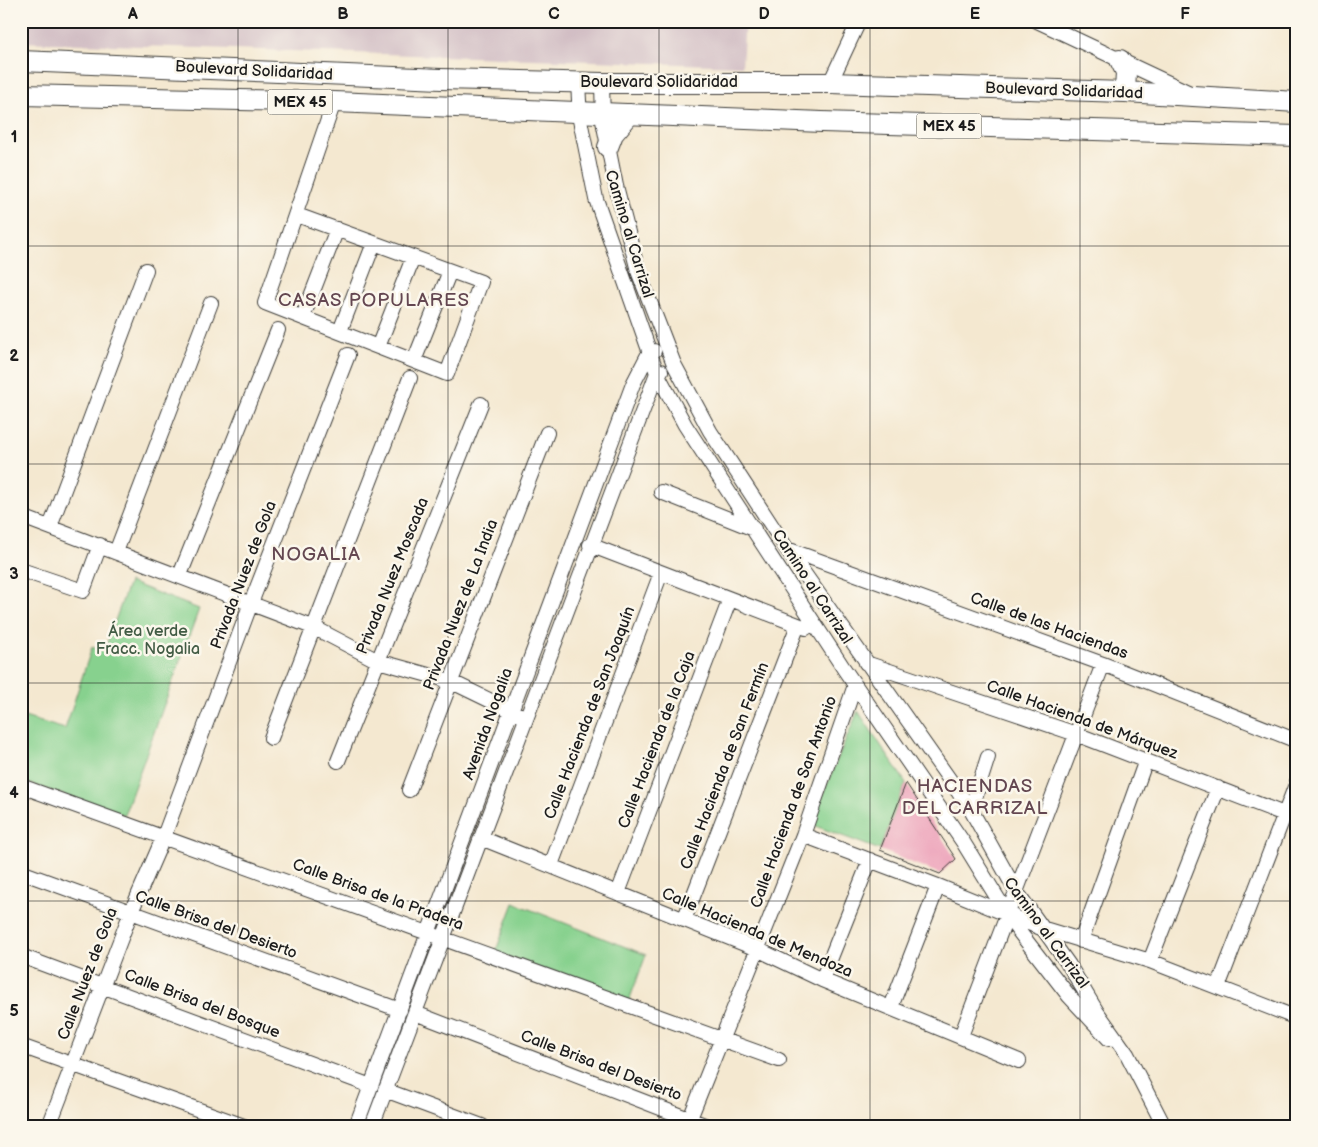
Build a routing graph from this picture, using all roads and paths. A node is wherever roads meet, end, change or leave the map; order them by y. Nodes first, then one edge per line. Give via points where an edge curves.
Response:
1 (859, 21) edge
2 (1036, 21) edge
3 (21, 60) edge
4 (1120, 60) junction
5 (578, 82) junction
6 (602, 83) junction
7 (830, 83) junction
8 (1125, 92) junction
9 (21, 95) edge
10 (1200, 97) junction
11 (334, 102) junction
12 (1297, 102) edge
13 (579, 112) junction
14 (602, 112) junction
15 (630, 114) junction
16 (1297, 136) edge
17 (608, 147) junction
18 (297, 215) junction
19 (337, 229) junction
20 (374, 243) junction
21 (413, 258) junction
22 (146, 270) dead end
23 (450, 271) junction
24 (211, 303) dead end
25 (303, 316) junction
26 (278, 330) dead end
27 (340, 331) junction
28 (666, 344) junction
29 (378, 346) junction
30 (650, 353) junction
31 (348, 355) dead end
32 (414, 361) junction
33 (674, 364) junction
34 (657, 373) junction
35 (410, 378) dead end
36 (481, 404) dead end
37 (547, 434) dead end
38 (661, 492) dead end
39 (25, 518) dead end
40 (50, 527) junction
41 (754, 529) junction
42 (100, 545) junction
43 (590, 545) junction
44 (787, 549) junction
45 (116, 552) junction
46 (21, 570) edge
47 (661, 572) junction
48 (180, 575) junction
49 (730, 599) junction
50 (251, 603) junction
51 (798, 625) junction
52 (315, 628) junction
53 (821, 634) junction
54 (378, 661) junction
55 (866, 663) junction
56 (1103, 664) junction
57 (450, 681) junction
58 (855, 685) junction
59 (894, 701) junction
60 (512, 711) junction
61 (875, 716) junction
62 (526, 717) junction
63 (1076, 734) junction
64 (271, 738) dead end
65 (1297, 741) edge
66 (988, 757) dead end
67 (1146, 760) junction
68 (338, 761) dead end
69 (1297, 782) edge
70 (21, 786) edge
71 (1218, 788) junction
72 (409, 790) dead end
73 (971, 810) junction
74 (1284, 814) junction
75 (803, 835) junction
76 (164, 836) junction
77 (481, 838) junction
78 (870, 860) junction
79 (551, 865) junction
80 (21, 872) edge
81 (938, 886) junction
82 (1016, 891) junction
83 (618, 893) junction
84 (130, 912) junction
85 (1006, 913) junction
86 (684, 920) junction
87 (1041, 928) junction
88 (436, 935) junction
89 (1081, 941) junction
90 (757, 949) junction
91 (21, 956) edge
92 (1150, 961) junction
93 (822, 980) junction
94 (102, 986) junction
95 (1218, 987) junction
96 (891, 1007) junction
97 (400, 1010) junction
98 (415, 1013) junction
99 (1297, 1018) edge
100 (961, 1036) junction
101 (721, 1040) junction
102 (21, 1046) edge
103 (1127, 1054) junction
104 (779, 1060) dead end
105 (1019, 1061) dead end
106 (72, 1064) junction
107 (370, 1086) junction
108 (385, 1090) junction
109 (689, 1122) edge
110 (49, 1126) edge
111 (244, 1126) edge
112 (356, 1126) edge
113 (372, 1126) edge
114 (482, 1126) edge
115 (707, 1126) edge
116 (1164, 1126) edge

1 - 7 street
2 - 4 street
3 - 5 highway, Boulevard Solidaridad / MEX 45
4 - 8 highway via 1126,72
4 - 10 street
5 - 6 highway, Boulevard Solidaridad / MEX 45
5 - 13 street, Camino al Carrizal
6 - 7 highway, Boulevard Solidaridad / MEX 45
6 - 14 street, Camino al Carrizal
7 - 8 highway, Boulevard Solidaridad / MEX 45
8 - 10 highway, Boulevard Solidaridad / MEX 45
9 - 11 highway, Boulevard Solidaridad / MEX 45
10 - 12 highway, Boulevard Solidaridad / MEX 45
11 - 13 highway, Boulevard Solidaridad / MEX 45
11 - 18 street
13 - 14 highway, Boulevard Solidaridad / MEX 45
13 - 30 street, Camino al Carrizal via 596,199
14 - 15 highway, Boulevard Solidaridad / MEX 45
14 - 17 street, Camino al Carrizal
15 - 16 highway, Boulevard Solidaridad / MEX 45
15 - 17 highway via 613,134
17 - 28 street, Camino al Carrizal via 638,270
18 - 19 street
18 - 25 street via 265,303
19 - 20 street
19 - 25 street
20 - 21 street
20 - 27 street
21 - 23 street
21 - 29 street
22 - 40 street
23 - 32 street
23 - 32 street via 480,282 447,374
24 - 45 street
25 - 27 street
26 - 48 street
27 - 29 street
28 - 30 street
28 - 33 street, Camino al Carrizal
29 - 32 street
30 - 34 street, Camino al Carrizal
30 - 60 street, Avenida Nogalia via 633,384
31 - 50 street, Privada Nuez de Gola
33 - 34 street
33 - 44 street, Camino al Carrizal via 710,431
34 - 41 street, Camino al Carrizal via 685,426
34 - 43 street, Avenida Nogalia
35 - 52 street
36 - 54 street, Privada Nuez Moscada
37 - 57 street, Privada Nuez de La India
38 - 41 street
39 - 40 street
40 - 42 street
41 - 53 street, Camino al Carrizal
42 - 45 street
42 - 46 street via 82,591
43 - 47 street
43 - 62 street, Avenida Nogalia
44 - 55 street, Camino al Carrizal
44 - 56 street, Calle de las Haciendas
45 - 48 street
47 - 49 street
47 - 79 street, Calle Hacienda de San Joaquín
48 - 50 street
49 - 51 street
49 - 83 street, Calle Hacienda de la Caja
50 - 52 street
50 - 76 street, Privada Nuez de Gola
51 - 53 street
51 - 86 street, Calle Hacienda de San Fermín
52 - 54 street
52 - 64 street
53 - 58 street, Camino al Carrizal
54 - 57 street
54 - 68 street, Privada Nuez Moscada
55 - 59 street, Camino al Carrizal
55 - 63 street, Calle Hacienda de Márquez
56 - 63 street
56 - 65 street, Calle de las Haciendas
57 - 60 street
57 - 72 street, Privada Nuez de La India
58 - 61 street, Camino al Carrizal
58 - 75 street, Calle Hacienda de San Antonio
59 - 61 street
59 - 73 street, Camino al Carrizal
60 - 62 street
60 - 88 street, Avenida Nogalia
61 - 85 street, Camino al Carrizal via 963,842
62 - 77 street, Avenida Nogalia
63 - 67 street, Calle Hacienda de Márquez
63 - 82 street
66 - 73 street
67 - 71 street, Calle Hacienda de Márquez
67 - 89 street
69 - 74 street
70 - 76 street, Calle Brisa de la Pradera
71 - 74 street, Calle Hacienda de Márquez
71 - 92 street
73 - 82 street, Camino al Carrizal
74 - 95 street
75 - 78 street
75 - 90 street, Calle Hacienda de San Antonio
76 - 84 street, Calle Nuez de Gola
76 - 88 street, Calle Brisa de la Pradera
77 - 79 street, Calle Hacienda de Mendoza
77 - 88 street, Avenida Nogalia
78 - 81 street
78 - 93 street
79 - 83 street, Calle Hacienda de Mendoza
80 - 84 street, Calle Brisa del Desierto
81 - 85 street
81 - 96 street
82 - 85 street
82 - 87 street, Camino al Carrizal
83 - 86 street, Calle Hacienda de Mendoza
84 - 94 street, Calle Nuez de Gola
84 - 97 street, Calle Brisa del Desierto
85 - 87 street
85 - 100 street
85 - 103 street, Camino al Carrizal via 1095,1026
86 - 90 street, Calle Hacienda de Mendoza
87 - 89 street
87 - 103 street, Camino al Carrizal
88 - 97 street, Avenida Nogalia
88 - 98 street, Avenida Nogalia
88 - 101 street, Calle Brisa de la Pradera
89 - 92 street
90 - 93 street, Calle Hacienda de Mendoza
90 - 101 street, Calle Hacienda de San Antonio
91 - 94 street, Calle Brisa del Bosque
92 - 95 street
93 - 96 street, Calle Hacienda de Mendoza
94 - 106 street, Calle Nuez de Gola
94 - 107 street, Calle Brisa del Bosque
95 - 99 street
96 - 100 street, Calle Hacienda de Mendoza
97 - 107 street, Avenida Nogalia
98 - 108 street, Avenida Nogalia
98 - 109 street, Calle Brisa del Desierto
100 - 105 street, Calle Hacienda de Mendoza
101 - 104 street, Calle Brisa de la Pradera
101 - 109 street, Calle Hacienda de San Antonio
102 - 106 street
103 - 116 street, Camino al Carrizal
106 - 110 street, Calle Nuez de Gola
106 - 111 street
107 - 112 street, Avenida Nogalia
108 - 113 street, Avenida Nogalia
108 - 114 street
109 - 115 street, Calle Brisa del Desierto

